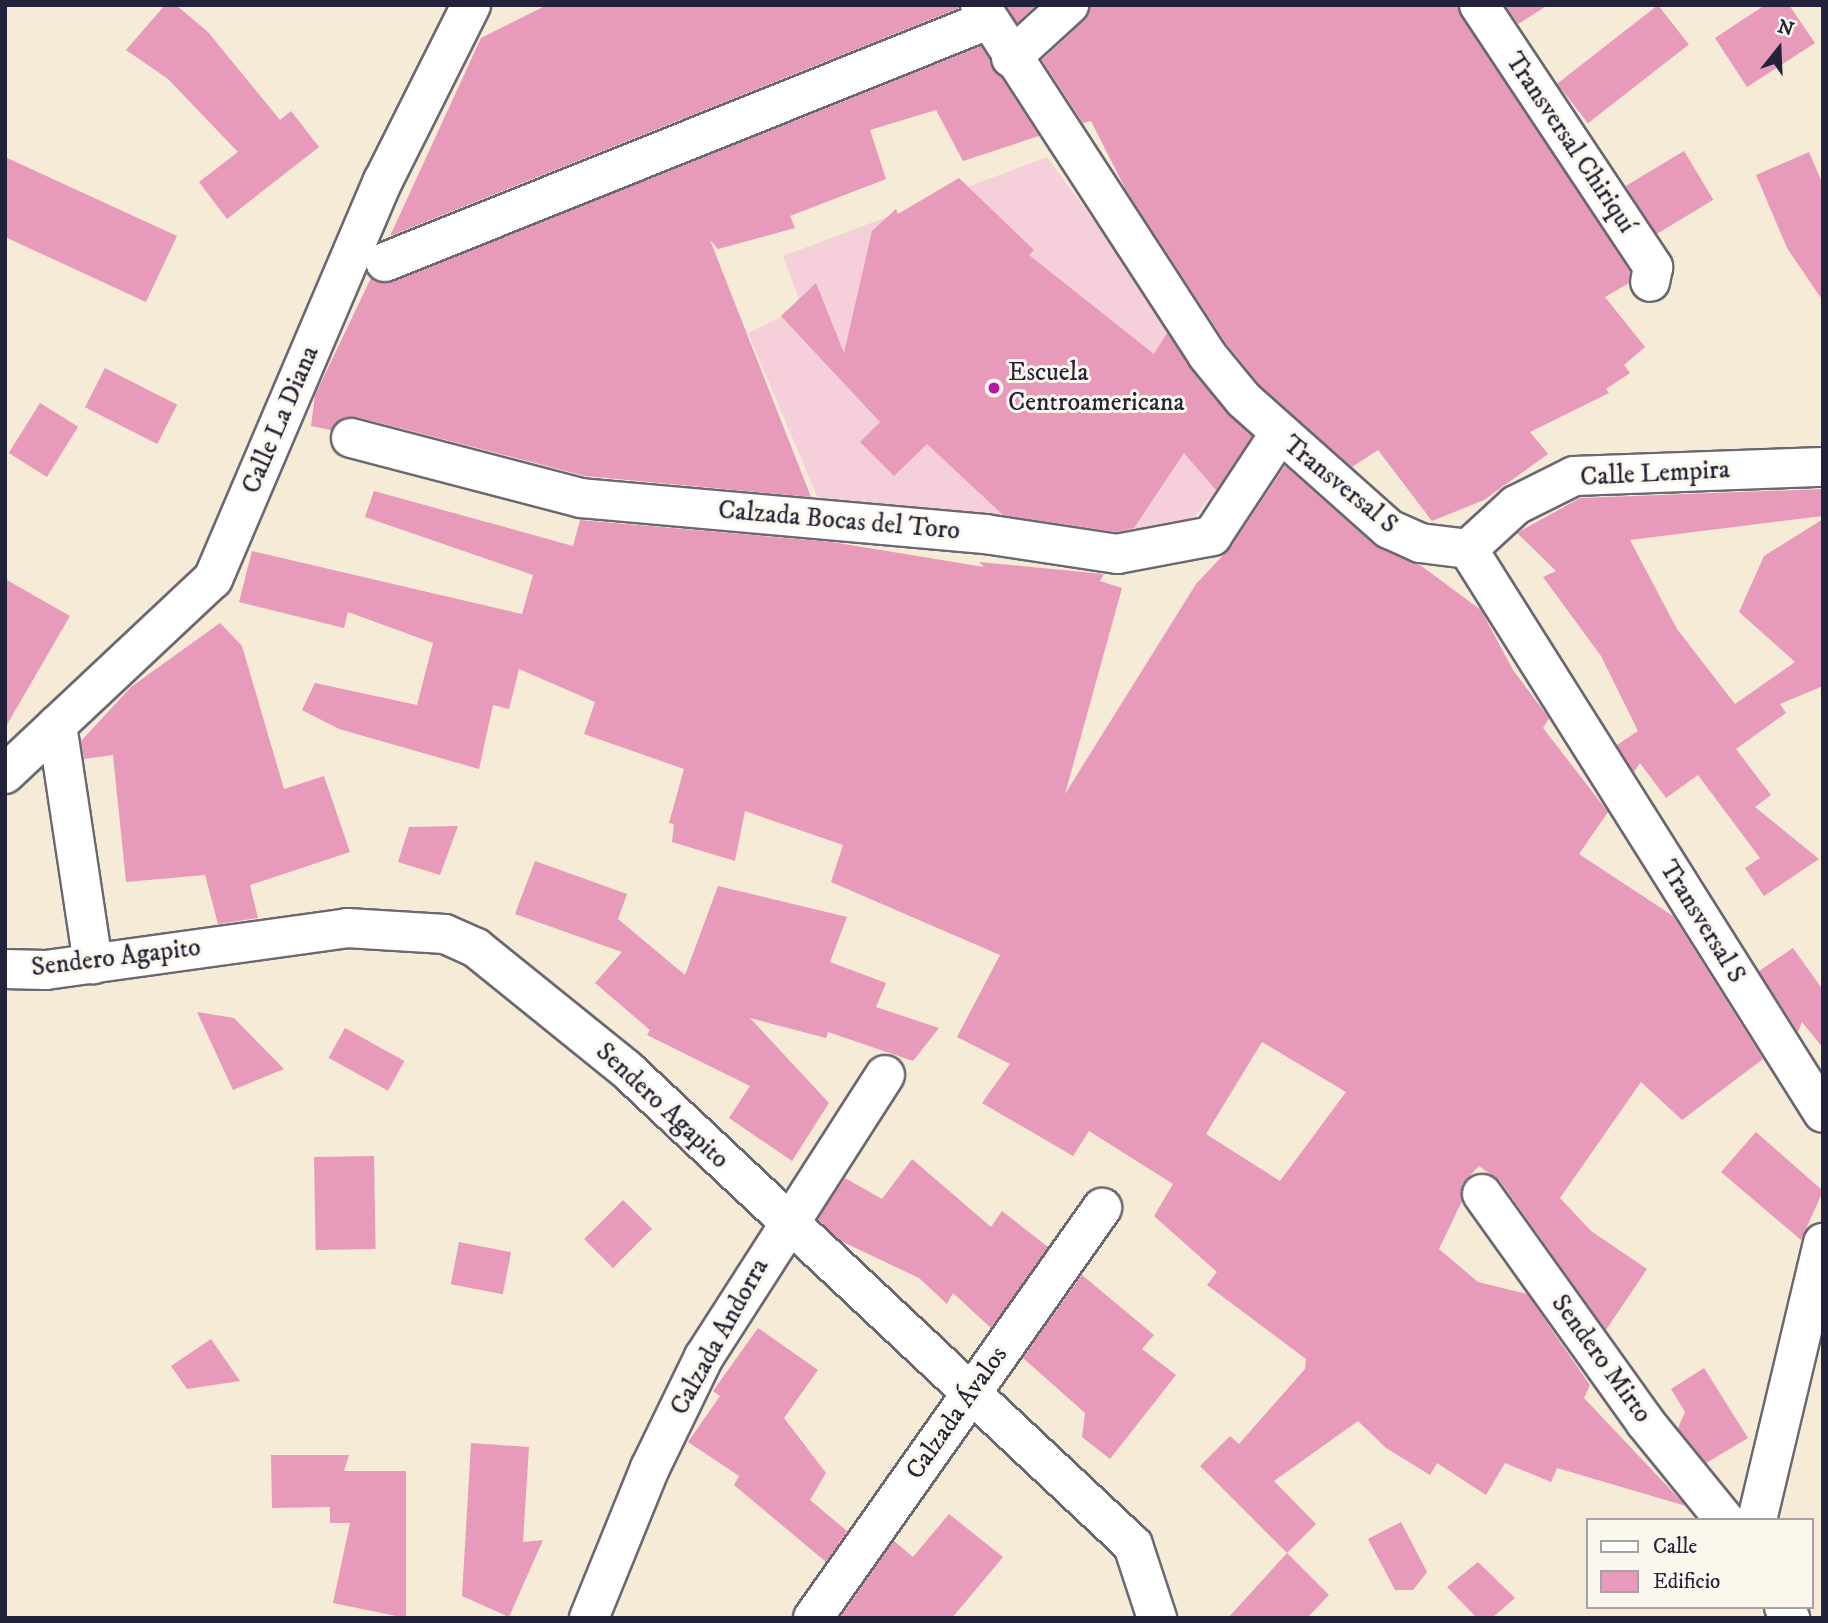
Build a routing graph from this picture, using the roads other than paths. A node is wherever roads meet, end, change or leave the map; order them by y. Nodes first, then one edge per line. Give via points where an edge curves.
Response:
1 (471, 5) edge
2 (1069, 5) edge
3 (1479, 5) edge
4 (984, 12) edge
5 (1011, 58) junction
6 (385, 262) dead end
7 (1650, 282) dead end
8 (1278, 436) junction
9 (351, 438) dead end
10 (1823, 467) edge
11 (1468, 549) junction
12 (57, 725) junction
13 (5, 774) edge
14 (93, 964) junction
15 (5, 969) edge
16 (886, 1075) dead end
17 (1823, 1113) edge
18 (1482, 1194) dead end
19 (1102, 1208) dead end
20 (786, 1223) junction
21 (1823, 1243) edge
22 (972, 1392) junction
23 (1723, 1518) edge
24 (1757, 1518) edge
25 (589, 1618) edge
26 (813, 1618) edge
27 (1157, 1618) edge

1 - 12 street, Calle La Diana via 383,181 213,579
2 - 5 street
3 - 7 street, Transversal Chiriquí via 1653,267
4 - 5 street, Transversal S
4 - 6 street
5 - 8 street, Transversal S via 1207,355
8 - 9 street, Calzada Bocas del Toro via 1212,536 1116,554 985,534 581,498
8 - 11 street, Transversal S via 1389,529 1420,543
10 - 11 street, Calle Lempira via 1574,476 1516,505
11 - 17 street, Transversal S
12 - 13 street, Calle La Diana
12 - 14 street
14 - 15 street, Sendero Agapito
14 - 20 street, Sendero Agapito via 347,928 445,934 528,986 616,1060
16 - 20 street, Calzada Andorra
18 - 23 street, Sendero Mirto via 1645,1422
19 - 22 street, Calzada Ávalos
20 - 22 street, Sendero Agapito
20 - 25 street, Calzada Andorra via 698,1370
21 - 24 street
22 - 26 street, Calzada Ávalos
22 - 27 street, Sendero Agapito via 1133,1545

